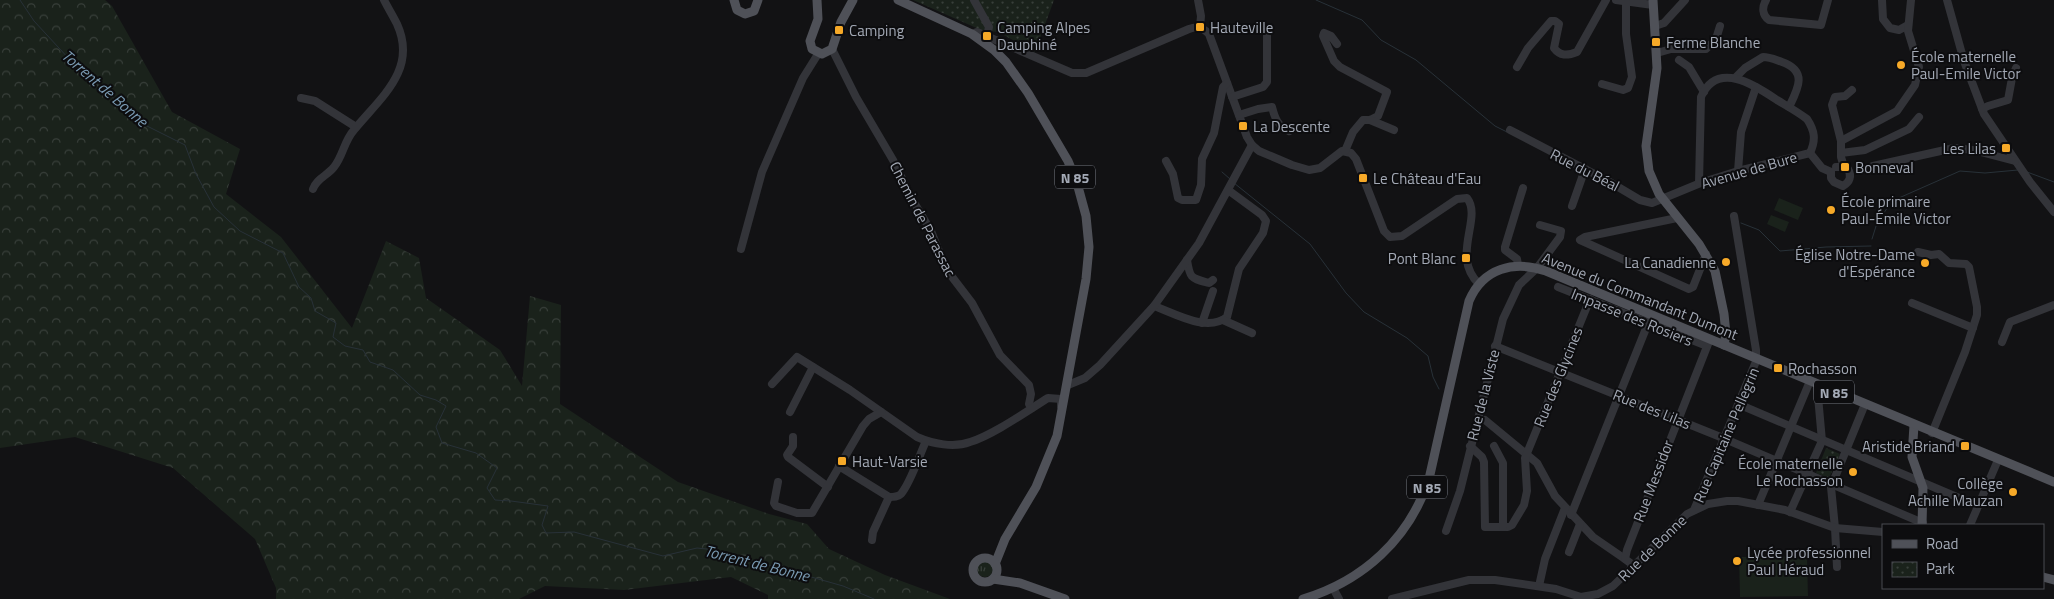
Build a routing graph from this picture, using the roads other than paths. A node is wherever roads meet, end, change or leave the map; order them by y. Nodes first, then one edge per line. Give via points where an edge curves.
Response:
1 (384, 0) edge
2 (734, 0) edge
3 (758, 0) edge
4 (817, 0) edge
5 (852, 0) edge
6 (898, 0) edge
7 (974, 0) edge
8 (1198, 0) edge
9 (1685, 0) edge
10 (1766, 0) edge
11 (1828, 0) edge
12 (1882, 0) edge
13 (1911, 0) edge
14 (1947, 0) edge
15 (1620, 1) edge
16 (1604, 3) edge
17 (1653, 3) edge
18 (1908, 25) junction
19 (1655, 26) junction
20 (1720, 26) dead end
21 (1200, 27) junction
22 (972, 34) junction
23 (987, 36) junction
24 (1267, 36) dead end
25 (1337, 44) dead end
26 (832, 50) junction
27 (1657, 53) junction
28 (818, 54) junction
29 (1679, 60) dead end
30 (1517, 67) dead end
31 (2016, 68) dead end
32 (1735, 78) junction
33 (1227, 83) junction
34 (1602, 84) dead end
35 (1756, 87) junction
36 (1852, 90) dead end
37 (1704, 92) junction
38 (1232, 97) junction
39 (301, 98) dead end
40 (1789, 107) junction
41 (1982, 109) junction
42 (1239, 115) junction
43 (1919, 117) dead end
44 (1370, 120) junction
45 (356, 127) junction
46 (1394, 130) dead end
47 (1510, 130) dead end
48 (1289, 131) dead end
49 (1841, 141) junction
50 (1252, 145) junction
51 (1345, 150) junction
52 (1810, 154) junction
53 (1841, 155) junction
54 (1166, 161) dead end
55 (2015, 161) junction
56 (1873, 166) dead end
57 (1585, 169) junction
58 (1738, 171) junction
59 (1699, 183) junction
60 (1523, 188) dead end
61 (313, 189) dead end
62 (1228, 190) junction
63 (1662, 198) junction
64 (1572, 206) dead end
65 (2054, 212) edge
66 (1734, 216) dead end
67 (1677, 218) junction
68 (1540, 225) dead end
69 (741, 249) dead end
70 (1918, 252) dead end
71 (1706, 254) junction
72 (1187, 260) junction
73 (1518, 265) junction
74 (1537, 268) junction
75 (1213, 280) dead end
76 (1479, 284) junction
77 (1558, 287) dead end
78 (1213, 291) dead end
79 (1590, 299) junction
80 (1912, 303) dead end
81 (2054, 305) edge
82 (1154, 306) junction
83 (1650, 319) junction
84 (1223, 320) junction
85 (1202, 323) junction
86 (1973, 328) junction
87 (1252, 333) dead end
88 (1725, 342) junction
89 (2002, 342) dead end
90 (1708, 343) junction
91 (1495, 346) junction
92 (1071, 352) junction
93 (1756, 359) junction
94 (813, 367) junction
95 (1560, 371) junction
96 (1813, 383) junction
97 (772, 384) dead end
98 (1068, 385) junction
99 (1619, 395) junction
100 (1059, 398) junction
101 (1738, 404) junction
102 (1866, 404) junction
103 (1032, 408) junction
104 (790, 412) dead end
105 (881, 412) junction
106 (1677, 419) junction
107 (1485, 420) dead end
108 (1060, 422) junction
109 (1914, 425) junction
110 (1790, 428) junction
111 (1932, 433) junction
112 (793, 437) dead end
113 (1723, 438) junction
114 (926, 441) junction
115 (1822, 441) junction
116 (1470, 446) junction
117 (1494, 446) dead end
118 (1846, 451) junction
119 (1527, 455) junction
120 (1048, 458) junction
121 (1998, 460) junction
122 (1776, 461) junction
123 (839, 466) junction
124 (1807, 474) junction
125 (778, 482) dead end
126 (1921, 482) junction
127 (2054, 482) edge
128 (1831, 484) junction
129 (828, 487) junction
130 (889, 497) junction
131 (1758, 504) junction
132 (1978, 506) junction
133 (1565, 508) junction
134 (1694, 510) junction
135 (1790, 512) junction
136 (1572, 515) junction
137 (1580, 524) junction
138 (1922, 524) edge
139 (1970, 524) edge
140 (1503, 527) junction
141 (1836, 528) junction
142 (1446, 531) dead end
143 (1882, 532) edge
144 (1005, 539) junction
145 (872, 540) dead end
146 (1569, 552) dead end
147 (986, 557) junction
148 (1625, 559) junction
149 (1633, 565) junction
150 (996, 566) junction
151 (1837, 568) dead end
152 (993, 579) junction
153 (1020, 583) junction
154 (1539, 586) junction
155 (1336, 587) junction
156 (1065, 599) edge
157 (1303, 599) edge
158 (1339, 599) edge
159 (1392, 599) edge

1 - 45 street via 401,35 401,67 385,95
2 - 3 main road via 737,10 745,14 754,11
4 - 28 main road via 818,19 810,41
5 - 26 main road
6 - 22 main road, N 85
7 - 23 street via 988,27
8 - 21 street via 1202,16
9 - 19 street via 1664,22
10 - 11 street via 1764,14 1769,20 1821,26
12 - 18 street via 1883,19 1890,28 1899,30
13 - 18 street
14 - 41 street via 1964,62
15 - 16 street
15 - 17 street
15 - 34 street via 1632,77 1628,88 1623,90
16 - 30 street via 1577,52 1569,56 1558,53 1554,48 1559,24 1551,21
17 - 19 main road
18 - 49 street via 1919,62 1915,86 1897,111
19 - 27 main road
20 - 27 street via 1716,38 1706,49
21 - 23 street via 1079,74
21 - 33 street via 1209,34
22 - 23 street
22 - 92 main road, N 85 via 994,50 1013,71 1055,138 1078,183 1086,216 1088,247 1086,279
24 - 38 street via 1267,82 1263,87
25 - 44 street via 1324,33 1322,36 1340,67 1387,92 1378,116
26 - 28 main road
26 - 103 street, Chemin de Parassac via 931,231 946,269 972,303 1000,355 1028,385
27 - 63 main road via 1656,84 1646,146 1649,171
28 - 69 street via 762,172
29 - 37 street via 1689,67
31 - 41 street via 2008,100
32 - 35 street
32 - 37 street via 1718,80
32 - 40 street via 1763,58 1792,66 1799,80
33 - 38 street
33 - 54 street via 1223,87 1214,133 1202,159 1201,185 1196,200 1178,198 1173,174
35 - 40 street
35 - 58 street via 1742,132
36 - 49 street, Avenue de Bure via 1844,96 1835,97 1832,104
37 - 59 street via 1700,103
38 - 42 street
39 - 45 street via 315,101
40 - 52 street via 1802,115 1812,128 1814,136
41 - 55 street
42 - 48 street via 1272,107 1274,118
42 - 50 street
43 - 53 street via 1909,129 1865,150
44 - 46 street
44 - 51 street via 1363,120 1357,126
45 - 61 street via 336,165 318,180
47 - 57 street, Rue du Béal
49 - 53 street, Avenue de Bure
50 - 51 street via 1292,166 1309,170 1320,168
50 - 62 street
51 - 76 street via 1356,159 1384,231 1390,237 1402,236 1457,199 1467,198 1471,207 1466,265
52 - 53 street, Avenue de Bure via 1822,168 1837,169
52 - 58 street, Avenue de Bure
55 - 56 street via 1954,148
55 - 65 street
57 - 63 street, Rue du Béal via 1645,202 1652,203
57 - 64 street
58 - 59 street, Avenue de Bure
59 - 63 street, Avenue de Bure
60 - 73 street via 1505,247 1517,259
62 - 72 street
62 - 84 street via 1262,214 1266,221 1263,233 1239,269 1227,317
63 - 67 main road
66 - 93 street
67 - 71 main road
67 - 71 street via 1581,239 1689,290
68 - 74 street, Rue de la Viste via 1561,231 1561,234
70 - 86 street via 1938,254 1949,263 1969,267 1977,306
71 - 88 main road via 1718,283
72 - 75 street via 1189,274 1193,278 1210,283
72 - 82 street
73 - 74 main road, Avenue du Commandant Dumont
73 - 76 main road, Avenue du Commandant Dumont via 1494,273
74 - 83 main road, Avenue du Commandant Dumont
74 - 91 street, Rue de la Viste via 1516,288
76 - 155 main road, N 85 via 1471,295 1463,319 1434,460 1421,502 1384,552 1365,569
77 - 79 street, Impasse des Rosiers
78 - 85 street
79 - 83 street, Impasse des Rosiers
79 - 95 street, Rue des Glycines
80 - 86 street
81 - 89 street via 2010,322
82 - 85 street
82 - 98 street via 1100,365 1085,378
83 - 90 main road, Avenue du Commandant Dumont
83 - 99 street
84 - 85 street
84 - 87 street
86 - 111 street
88 - 90 main road, Avenue du Commandant Dumont
88 - 93 main road, Avenue du Commandant Dumont via 1750,350
90 - 106 street, Rue Messidor
91 - 95 street, Rue des Lilas
91 - 116 street, Rue de la Viste
92 - 98 main road, N 85
92 - 100 main road, N 85
93 - 96 main road, N 85
93 - 101 street, Rue Capitaine Pellegrin
94 - 97 street via 797,357
94 - 104 street
94 - 105 street
95 - 99 street, Rue des Lilas
95 - 119 street, Rue des Glycines
96 - 102 main road, N 85
96 - 110 street
96 - 115 street
98 - 108 main road, N 85
99 - 106 street, Rue des Lilas
99 - 136 street
100 - 103 street via 1048,398
100 - 108 street via 1062,400
100 - 120 main road, N 85
101 - 110 street
101 - 113 street, Rue Capitaine Pellegrin
102 - 109 main road, N 85
102 - 118 street
103 - 114 street via 971,442
105 - 114 street
105 - 123 street via 869,419
106 - 113 street, Rue des Lilas
106 - 148 street, Rue Messidor
107 - 119 street
108 - 120 main road, N 85
109 - 111 main road, N 85
109 - 126 main road via 1912,458
110 - 115 street
110 - 122 street
111 - 121 main road, N 85
112 - 129 street via 788,457
113 - 122 street, Rue des Lilas
113 - 134 street, Rue Capitaine Pellegrin
114 - 130 street via 900,495
115 - 118 street
115 - 124 street
116 - 140 street via 1484,462 1485,527
116 - 142 street, Rue de la Viste via 1460,491
117 - 140 street via 1503,463 1505,476
118 - 126 street
118 - 128 street
119 - 133 street via 1537,463
119 - 140 street, Rue des Glycines via 1524,505 1512,526
120 - 144 main road, N 85 via 1032,494
121 - 127 main road, N 85
121 - 132 street
122 - 124 street, Rue des Lilas
122 - 131 street
123 - 129 street
123 - 130 street
124 - 128 street, Rue des Lilas
124 - 135 street
125 - 129 street via 776,506 806,514 812,513
126 - 132 street
126 - 138 main road via 1924,495
128 - 138 street, Rue des Lilas
128 - 141 street
130 - 145 street
131 - 134 street, Rue de Bonne via 1727,501
131 - 135 street, Rue de Bonne
132 - 139 street
133 - 136 street
133 - 154 street via 1545,559
134 - 149 street, Rue de Bonne
135 - 141 street, Rue de Bonne
136 - 137 street
137 - 146 street
137 - 148 street
141 - 143 street, Rue de Bonne
141 - 151 street
144 - 147 main road, N 85
144 - 150 main road, N 85
147 - 150 main road
147 - 152 main road via 975,562 973,573 980,581
148 - 149 street
149 - 154 street, Rue de Bonne via 1613,586 1593,595 1581,596
150 - 152 main road
150 - 153 main road
152 - 153 main road
153 - 156 main road
154 - 159 street, Rue de Bonne via 1469,580
155 - 157 main road, N 85
155 - 158 street

